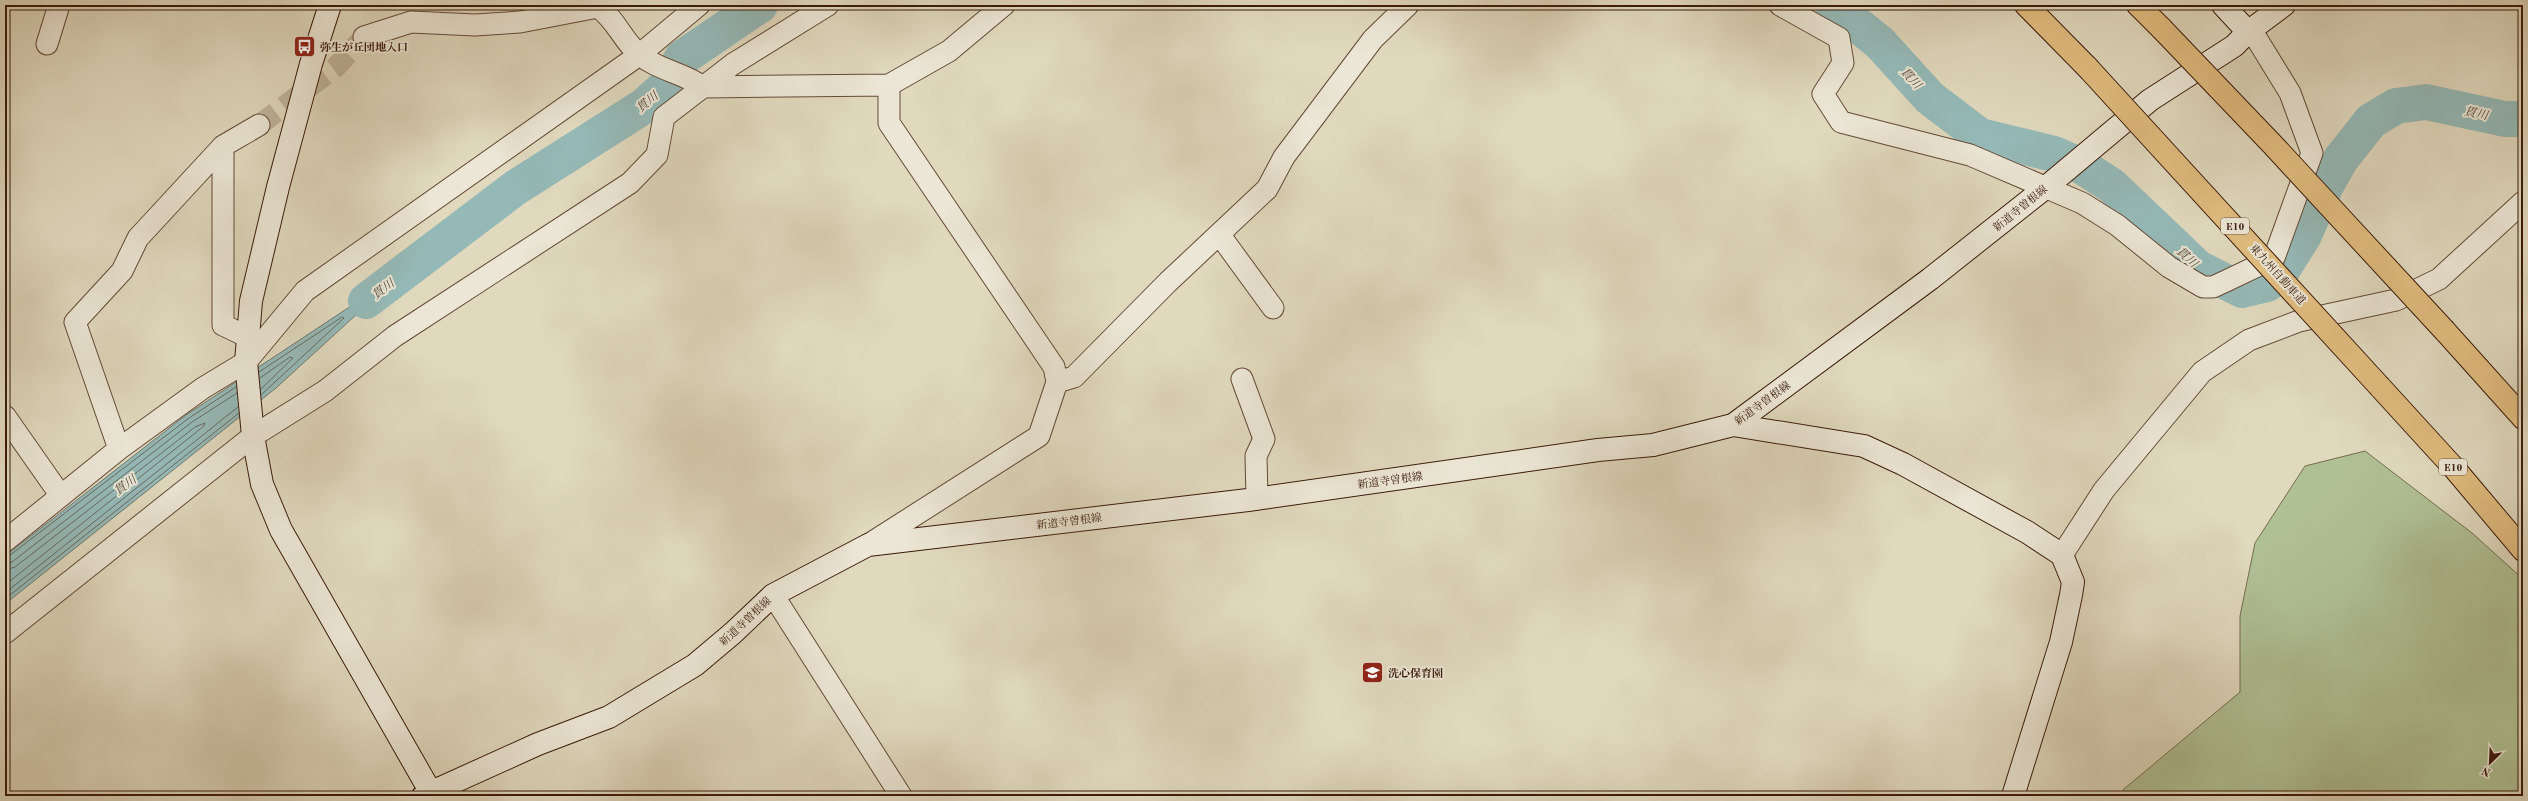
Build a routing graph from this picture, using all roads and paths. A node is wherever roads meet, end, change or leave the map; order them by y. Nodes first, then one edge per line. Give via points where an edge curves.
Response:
1 (59, 5) edge
2 (330, 5) edge
3 (699, 5) edge
4 (828, 5) edge
5 (1004, 5) edge
6 (1408, 5) edge
7 (1780, 5) edge
8 (2026, 5) edge
9 (2138, 5) edge
10 (2223, 5) edge
11 (2284, 5) edge
12 (2248, 32) junction
13 (364, 37) tunnel mouth
14 (47, 44) dead end
15 (643, 57) junction
16 (697, 83) junction
17 (889, 85) junction
18 (259, 125) tunnel mouth
19 (223, 146) junction
20 (2047, 187) junction
21 (2523, 202) edge
22 (1218, 234) junction
23 (1273, 308) dead end
24 (248, 337) junction
25 (246, 362) junction
26 (1242, 379) dead end
27 (1056, 382) junction
28 (5, 416) edge
29 (2523, 418) edge
30 (1733, 425) junction
31 (253, 436) junction
32 (119, 449) junction
33 (61, 496) junction
34 (1257, 499) junction
35 (5, 541) edge
36 (868, 544) junction
37 (2523, 550) edge
38 (2062, 555) junction
39 (773, 595) junction
40 (5, 633) edge
41 (427, 793) edge
42 (901, 796) edge
43 (2013, 796) edge

1 - 14 street
2 - 24 main road via 311,64 278,187 251,301
3 - 15 street
4 - 16 street via 733,64
5 - 17 street via 949,51
6 - 22 street via 1373,38 1284,157 1267,189
7 - 20 street via 1839,38 1843,63 1823,94 1841,122 1970,155
8 - 37 highway, 東九州自動車道 / E10, bridge via 2088,68 2454,468
9 - 29 highway, bridge
10 - 12 main road
11 - 12 main road, 新道寺曽根線
12 - 20 main road, 新道寺曽根線 via 2234,46 2150,100
12 - 20 street via 2255,36 2290,92 2312,153 2274,258 2226,282 2213,287 2203,287 2169,267 2117,225 2082,203
13 - 15 street via 411,22 475,25 520,22 598,8 609,15
15 - 16 street
15 - 25 street via 305,291
16 - 17 street
16 - 31 street via 664,118 657,155 630,183 395,336 325,390
17 - 27 street via 889,123 1054,367
18 - 19 street
19 - 24 street via 223,325
19 - 32 street via 138,238 122,271 75,322
20 - 30 main road, 新道寺曽根線 via 1930,279
21 - 38 street via 2439,279 2396,300 2299,321 2249,340 2202,372 2104,490
22 - 23 street
22 - 27 street via 1074,377
24 - 25 main road
25 - 31 main road
25 - 32 street via 203,388
26 - 34 street via 1264,439 1256,456
27 - 36 street via 1039,436
28 - 33 street
30 - 34 main road, 新道寺曽根線 via 1653,445 1598,450
30 - 38 main road via 1864,446 1903,464 2027,532
31 - 40 street
31 - 41 main road via 262,484 281,530
32 - 33 street
33 - 35 street
34 - 36 main road, 新道寺曽根線
36 - 39 main road, 新道寺曽根線
38 - 43 main road via 2073,582 2071,595 2061,642
39 - 41 main road, 新道寺曽根線 via 734,633 695,665 609,717 538,744
39 - 42 street

